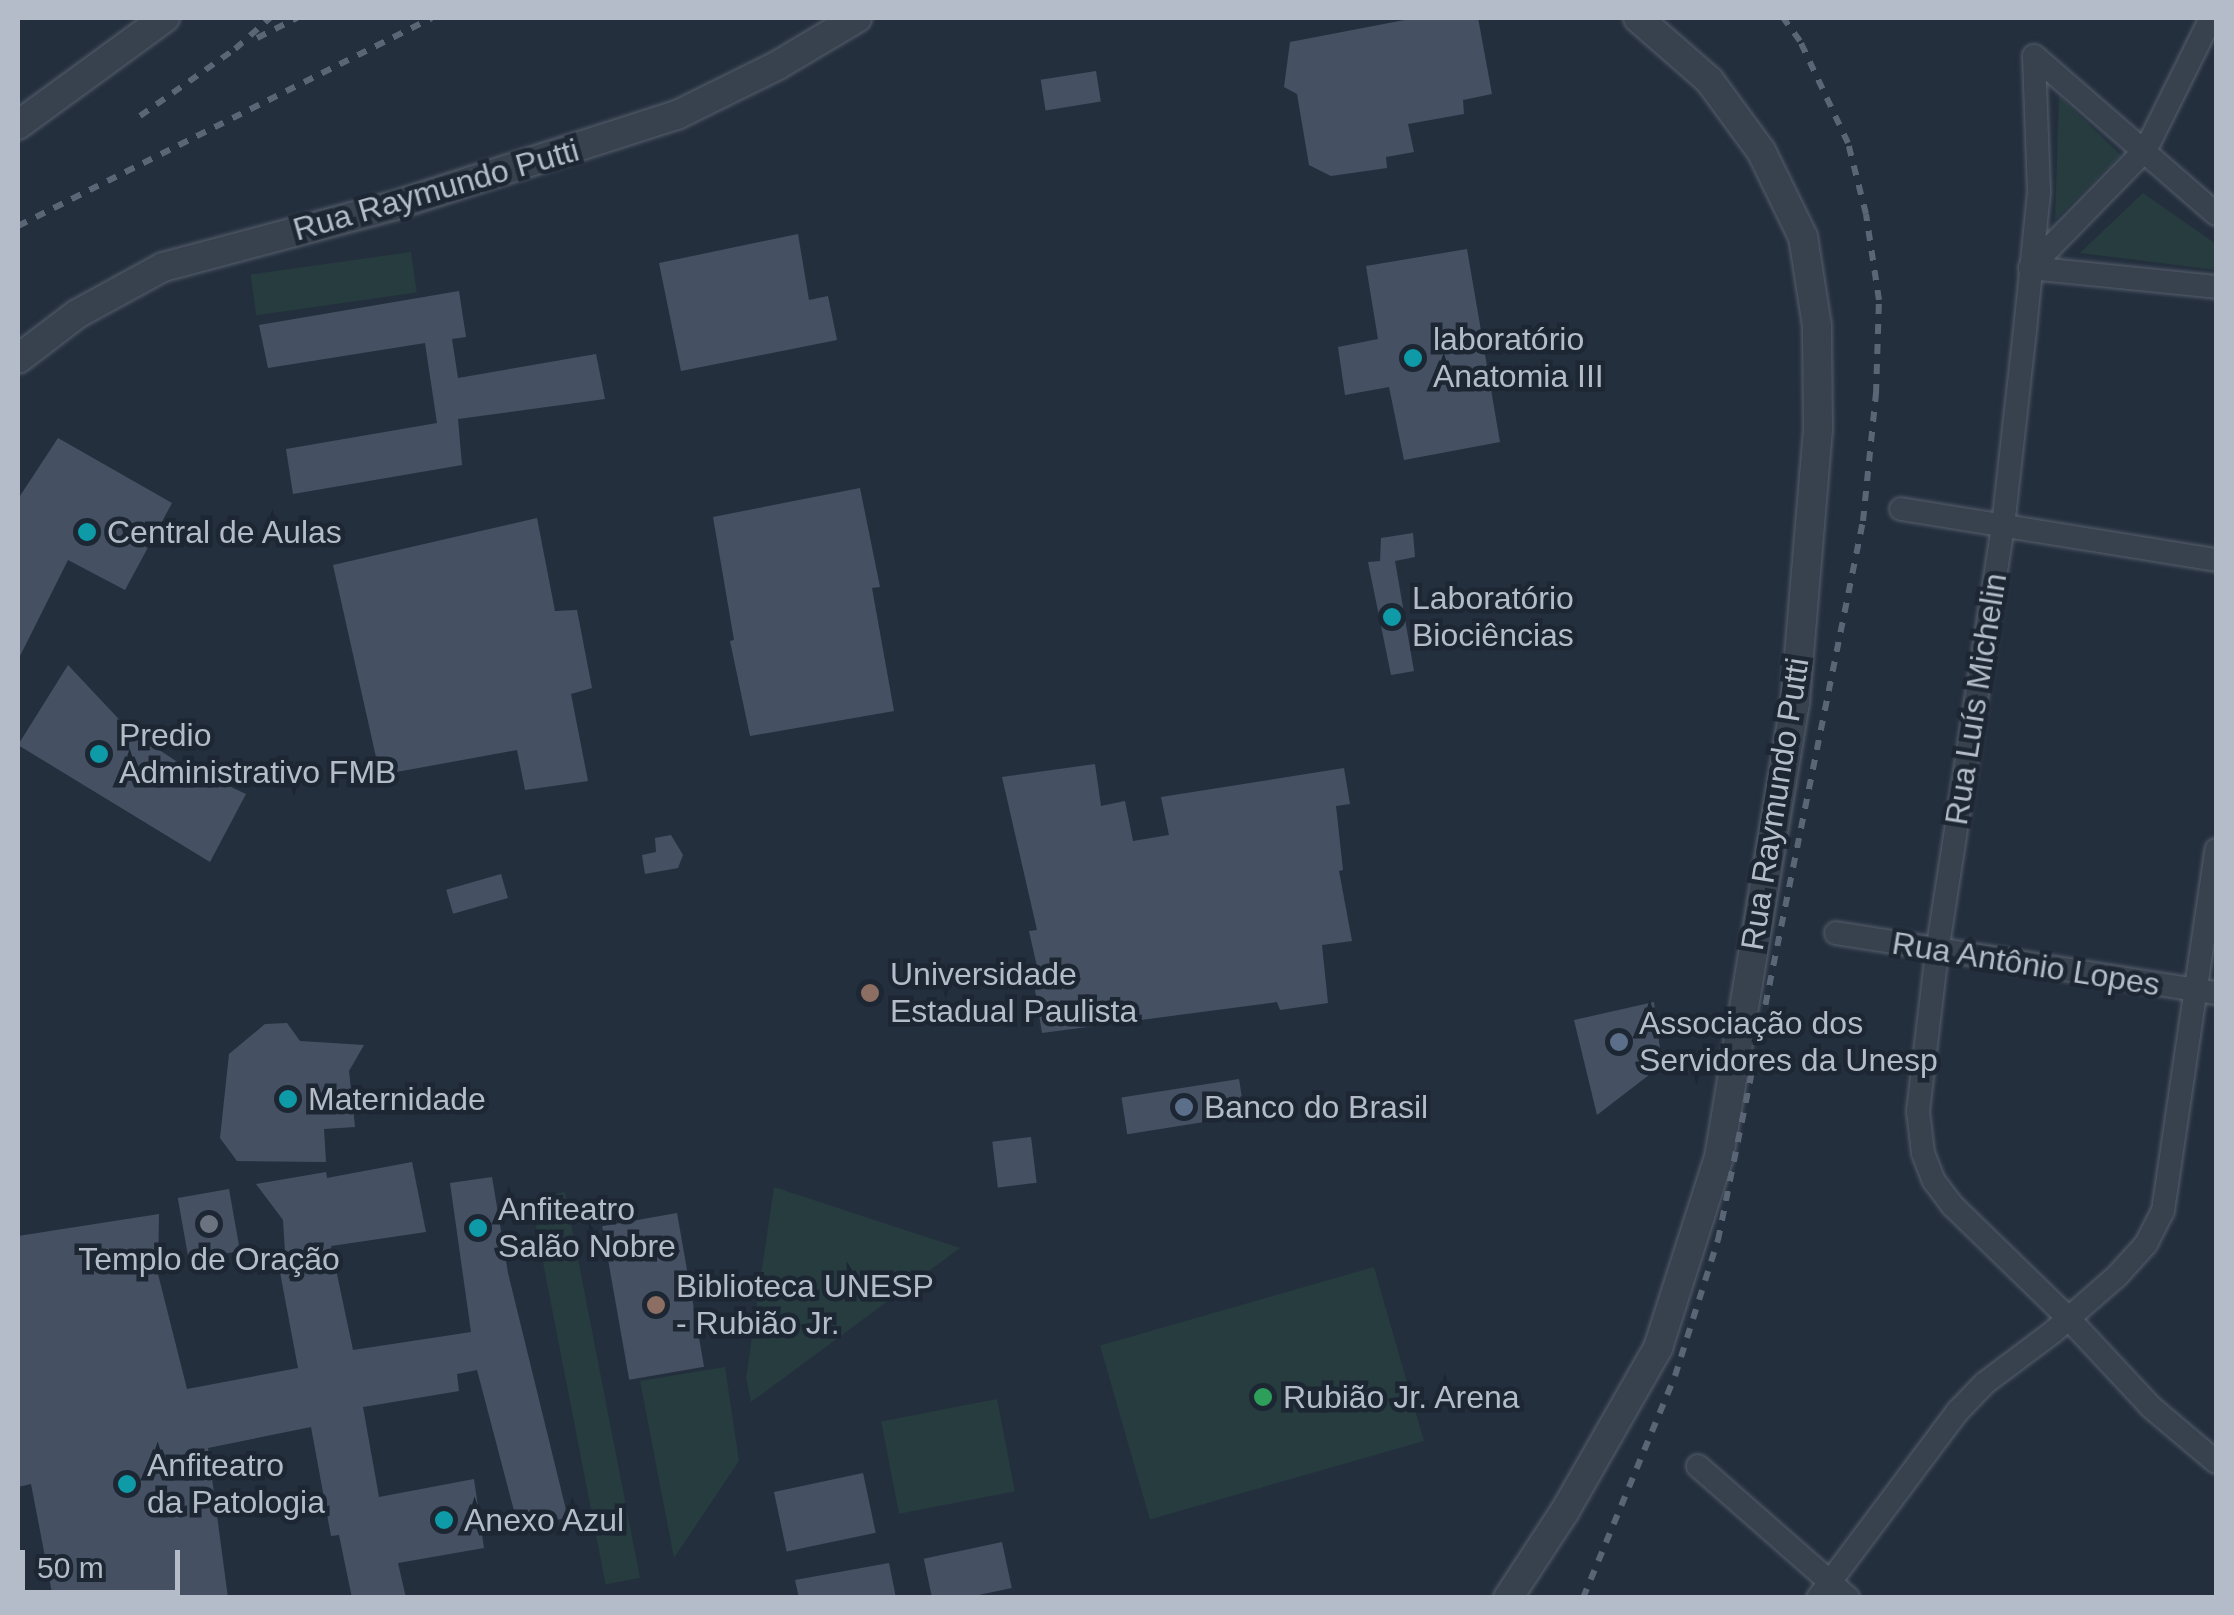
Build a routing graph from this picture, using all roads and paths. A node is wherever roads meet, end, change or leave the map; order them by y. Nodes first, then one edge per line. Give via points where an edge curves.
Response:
1 (165, 18) edge
2 (857, 18) edge
3 (1638, 18) edge
4 (2210, 18) edge
5 (18, 125) edge
6 (2146, 149) junction
7 (2216, 214) edge
8 (2030, 268) junction
9 (2216, 287) edge
10 (18, 359) edge
11 (1901, 509) dead end
12 (2002, 526) junction
13 (2216, 560) edge
14 (2216, 850) edge
15 (1836, 933) dead end
16 (1937, 952) junction
17 (2206, 992) edge
18 (2069, 1318) junction
19 (2216, 1462) edge
20 (1698, 1466) dead end
21 (1832, 1593) edge
22 (1508, 1598) edge

1 - 5 street
2 - 10 street, Rua Raymundo Putti via 660,122 393,206 163,267 77,314
3 - 22 street, Rua Raymundo Putti via 1710,80 1761,152 1803,237 1817,326 1818,428 1794,703 1718,1157 1658,1348
4 - 6 street
6 - 7 street, Rua Luís Michelin
6 - 8 street
6 - 8 street, Rua Luís Michelin via 2034,56 2039,192
8 - 9 street
8 - 12 street, Rua Luís Michelin
11 - 12 street
12 - 13 street
12 - 16 street, Rua Luís Michelin
14 - 17 street
15 - 16 street, Rua Antônio Lopes
16 - 17 street, Rua Antônio Lopes
16 - 18 street, Rua Luís Michelin via 1918,1110 1922,1153 1953,1206
17 - 18 street via 2164,1211 2146,1244
18 - 19 street, Rua Luís Michelin via 2151,1407
18 - 21 street via 1958,1410
20 - 21 street

